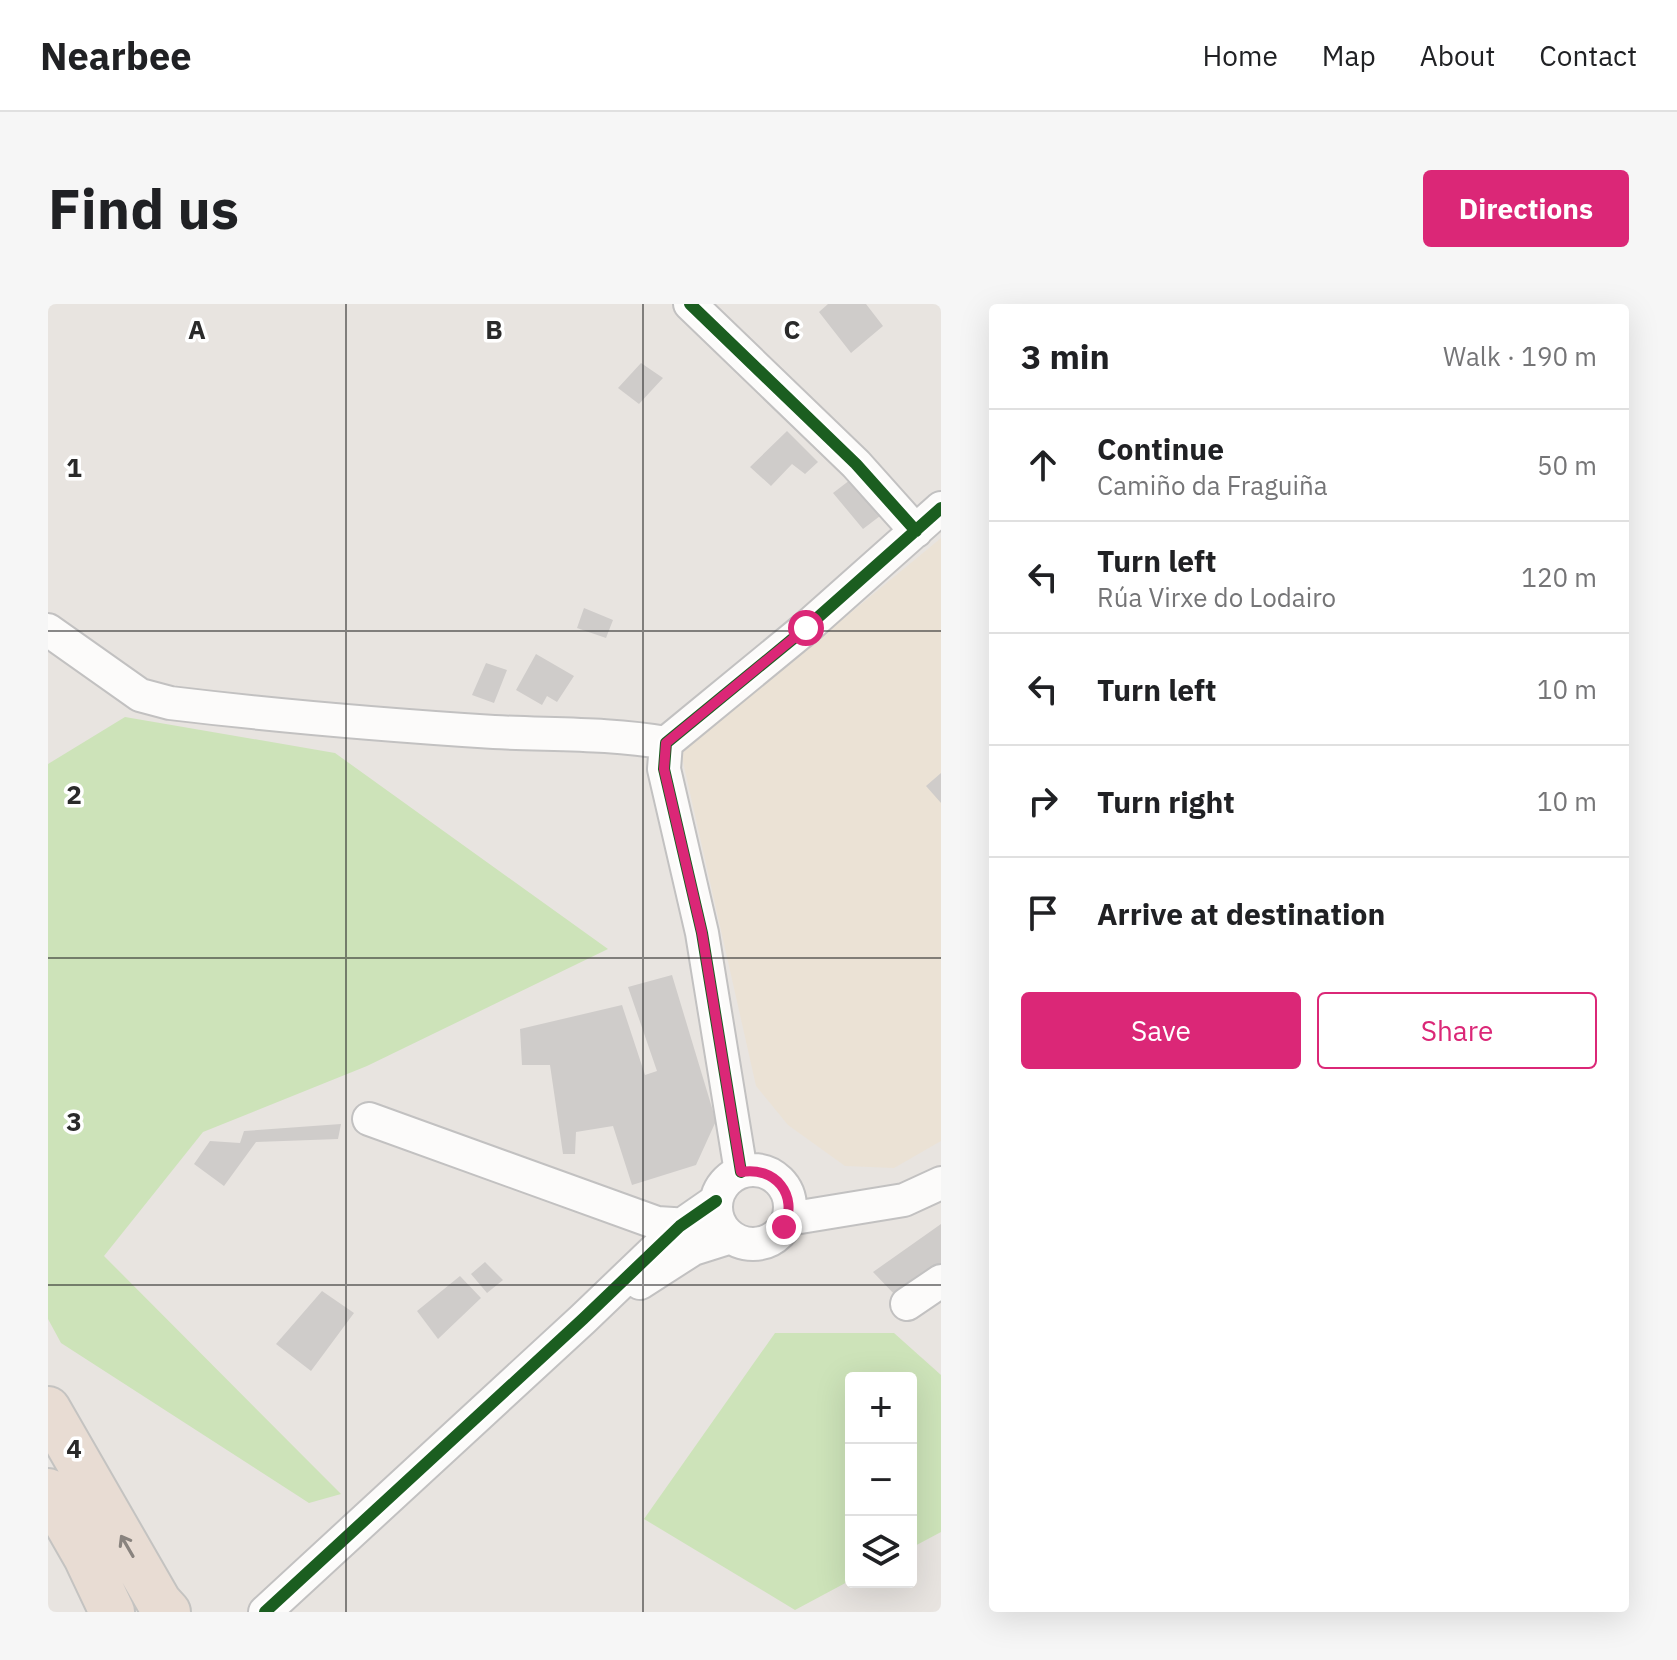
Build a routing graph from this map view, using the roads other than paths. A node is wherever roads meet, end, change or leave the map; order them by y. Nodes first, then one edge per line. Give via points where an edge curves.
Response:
1 (690, 304) edge
2 (941, 508) edge
3 (916, 531) junction
4 (48, 630) edge
5 (665, 756) junction
6 (369, 1119) dead end
7 (741, 1172) junction
8 (941, 1183) edge
9 (788, 1219) junction
10 (723, 1222) junction
11 (680, 1226) junction
12 (941, 1281) edge
13 (907, 1304) dead end
14 (583, 1319) junction
15 (48, 1409) edge
16 (48, 1491) edge
17 (112, 1612) edge
18 (168, 1612) edge
19 (265, 1612) edge

1 - 3 street via 856,464
2 - 3 street
3 - 5 street
4 - 5 street via 140,695 170,703 361,723 625,736
5 - 7 street via 702,933
6 - 11 street via 657,1223
7 - 9 street via 764,1172 782,1185
7 - 10 street via 724,1183
8 - 9 street via 904,1200
9 - 10 street via 777,1235 759,1244 740,1242
10 - 11 street
10 - 14 street via 693,1249
11 - 14 street
12 - 13 street
14 - 19 street
18 -> 15 highway
16 - 17 highway

